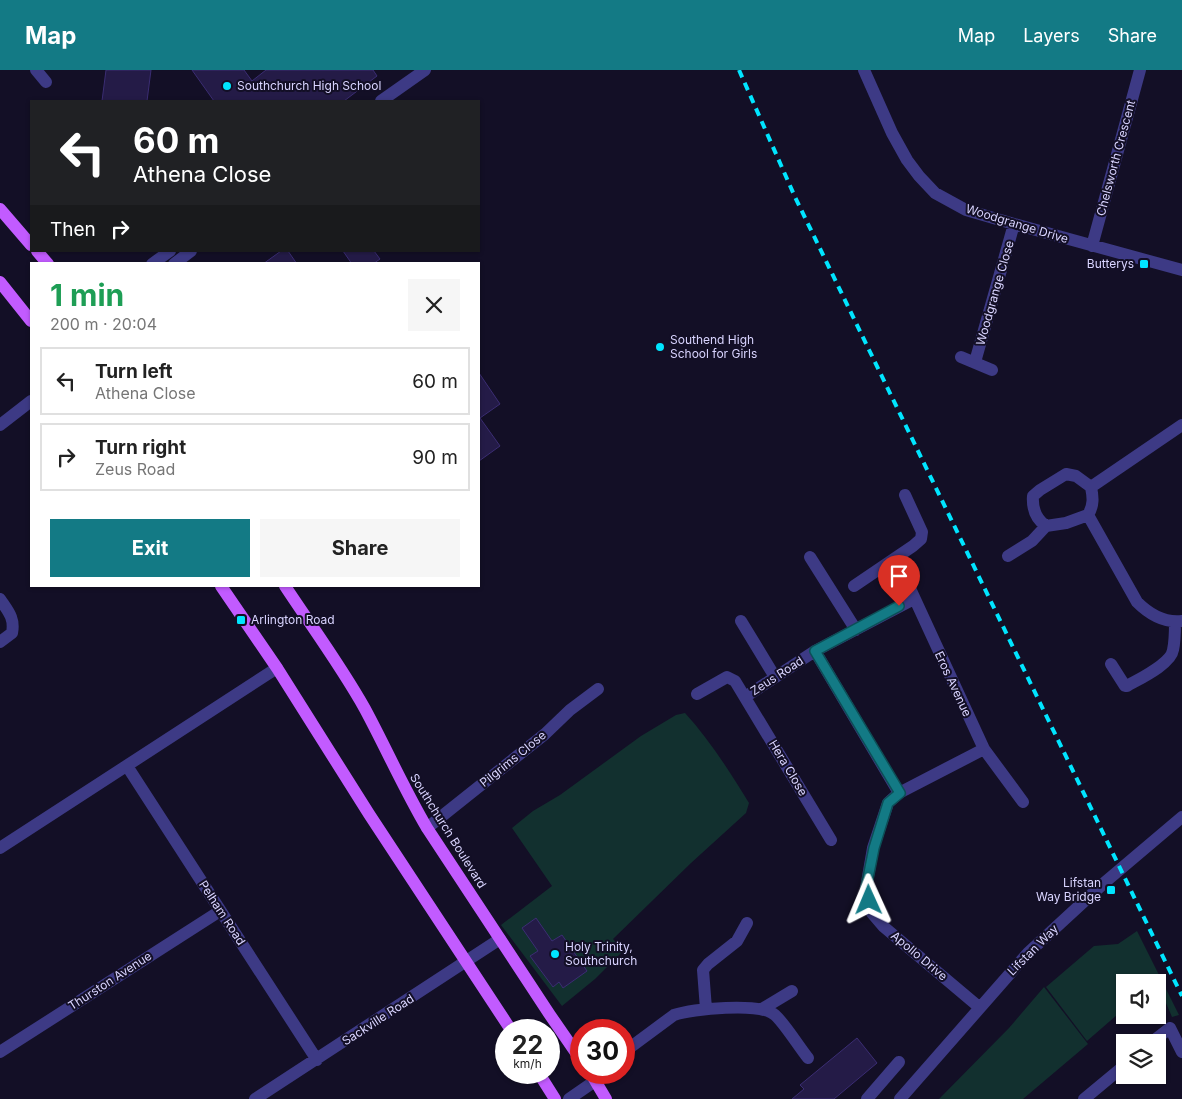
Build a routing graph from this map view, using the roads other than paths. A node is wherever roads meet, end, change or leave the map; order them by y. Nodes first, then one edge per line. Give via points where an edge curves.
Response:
1 (36, 70) edge
2 (425, 70) edge
3 (864, 70) edge
4 (1140, 70) edge
5 (46, 82) dead end
6 (382, 100) edge
7 (0, 209) edge
8 (1014, 224) junction
9 (30, 244) edge
10 (1092, 246) junction
11 (38, 252) edge
12 (169, 252) edge
13 (190, 252) edge
14 (46, 262) edge
15 (155, 262) edge
16 (177, 262) edge
17 (1182, 270) edge
18 (0, 282) edge
19 (30, 319) edge
20 (961, 356) dead end
21 (975, 362) junction
22 (992, 370) dead end
23 (30, 403) edge
24 (0, 424) edge
25 (1182, 425) edge
26 (1091, 487) junction
27 (905, 495) dead end
28 (1088, 515) junction
29 (1046, 526) junction
30 (1008, 556) dead end
31 (810, 557) dead end
32 (896, 558) junction
33 (854, 586) dead end
34 (222, 587) edge
35 (286, 587) edge
36 (0, 599) edge
37 (914, 599) junction
38 (741, 621) dead end
39 (1179, 622) edge
40 (856, 630) junction
41 (2, 640) edge
42 (815, 651) junction
43 (1111, 664) dead end
44 (277, 668) junction
45 (775, 677) junction
46 (598, 689) dead end
47 (698, 694) dead end
48 (745, 697) junction
49 (984, 749) junction
50 (126, 766) junction
51 (900, 793) junction
52 (1023, 802) dead end
53 (1182, 818) edge
54 (427, 828) junction
55 (831, 840) dead end
56 (0, 848) edge
57 (220, 911) junction
58 (747, 923) dead end
59 (500, 939) junction
60 (467, 962) junction
61 (792, 991) dead end
62 (979, 1007) junction
63 (706, 1009) junction
64 (762, 1009) junction
65 (504, 1019) edge
66 (1162, 1034) edge
67 (570, 1044) edge
68 (635, 1044) edge
69 (0, 1052) edge
70 (1182, 1052) edge
71 (808, 1058) dead end
72 (317, 1060) junction
73 (898, 1062) dead end
74 (1116, 1072) edge
75 (546, 1084) edge
76 (583, 1084) edge
77 (597, 1084) edge
78 (255, 1099) edge
79 (555, 1099) edge
80 (569, 1099) edge
81 (606, 1099) edge
82 (867, 1099) edge
83 (900, 1099) edge
84 (1084, 1099) edge

1 - 5 street
2 - 6 street
3 - 8 street, Woodgrange Drive via 907,160 935,193 954,204
4 - 10 street, Chelsworth Crescent
7 - 9 main road
8 - 10 street, Woodgrange Drive
8 - 21 street, Woodgrange Close
10 - 17 street, Woodgrange Drive
11 - 14 main road
12 - 15 street
13 - 16 street
18 - 19 main road
20 - 21 street, Woodgrange Close
21 - 22 street, Woodgrange Close
23 - 24 street
25 - 26 street
26 - 28 street via 1093,500
26 - 29 street via 1076,476 1066,474 1033,496 1034,512
27 - 32 street via 922,532 921,538
28 - 29 street
28 - 39 street via 1137,602 1159,617
29 - 30 street via 1032,541
31 - 40 street
32 - 33 street
32 - 37 street, Eros Avenue
34 - 44 main road
35 - 54 main road, Southchurch Boulevard via 348,679
36 - 41 street via 12,617 12,633
37 - 40 street, Zeus Road
37 - 49 street, Eros Avenue
38 - 45 street
39 - 43 street via 1170,657 1128,686
40 - 42 street, Zeus Road
42 - 45 street, Zeus Road
42 - 51 street
44 - 50 street
44 - 60 main road
45 - 48 street, Zeus Road
46 - 54 street, Pilgrims Close
47 - 48 street, Hera Close via 728,677 735,681
48 - 55 street, Hera Close
49 - 51 street, Apollo Drive
49 - 52 street, Eros Avenue
50 - 56 street
50 - 57 street, Pelham Road
51 - 62 street, Apollo Drive via 888,803 874,848 866,888 872,913 884,927
53 - 62 street, Lifstan Way via 1078,906 1028,953
54 - 59 main road, Southchurch Boulevard
57 - 69 street, Thurston Avenue
57 - 72 street, Pelham Road
58 - 63 street via 738,941 703,970
59 - 60 street, Sackville Road
59 - 67 main road, Southchurch Boulevard
60 - 65 main road
60 - 72 street, Sackville Road
61 - 64 street
62 - 83 street, Lifstan Way
63 - 64 street
63 - 68 street via 674,1015
64 - 71 street via 775,1015
66 - 70 street via 1170,1028
72 - 78 street, Sackville Road
73 - 82 street
74 - 84 street
75 - 79 main road
76 - 80 street
77 - 81 main road

